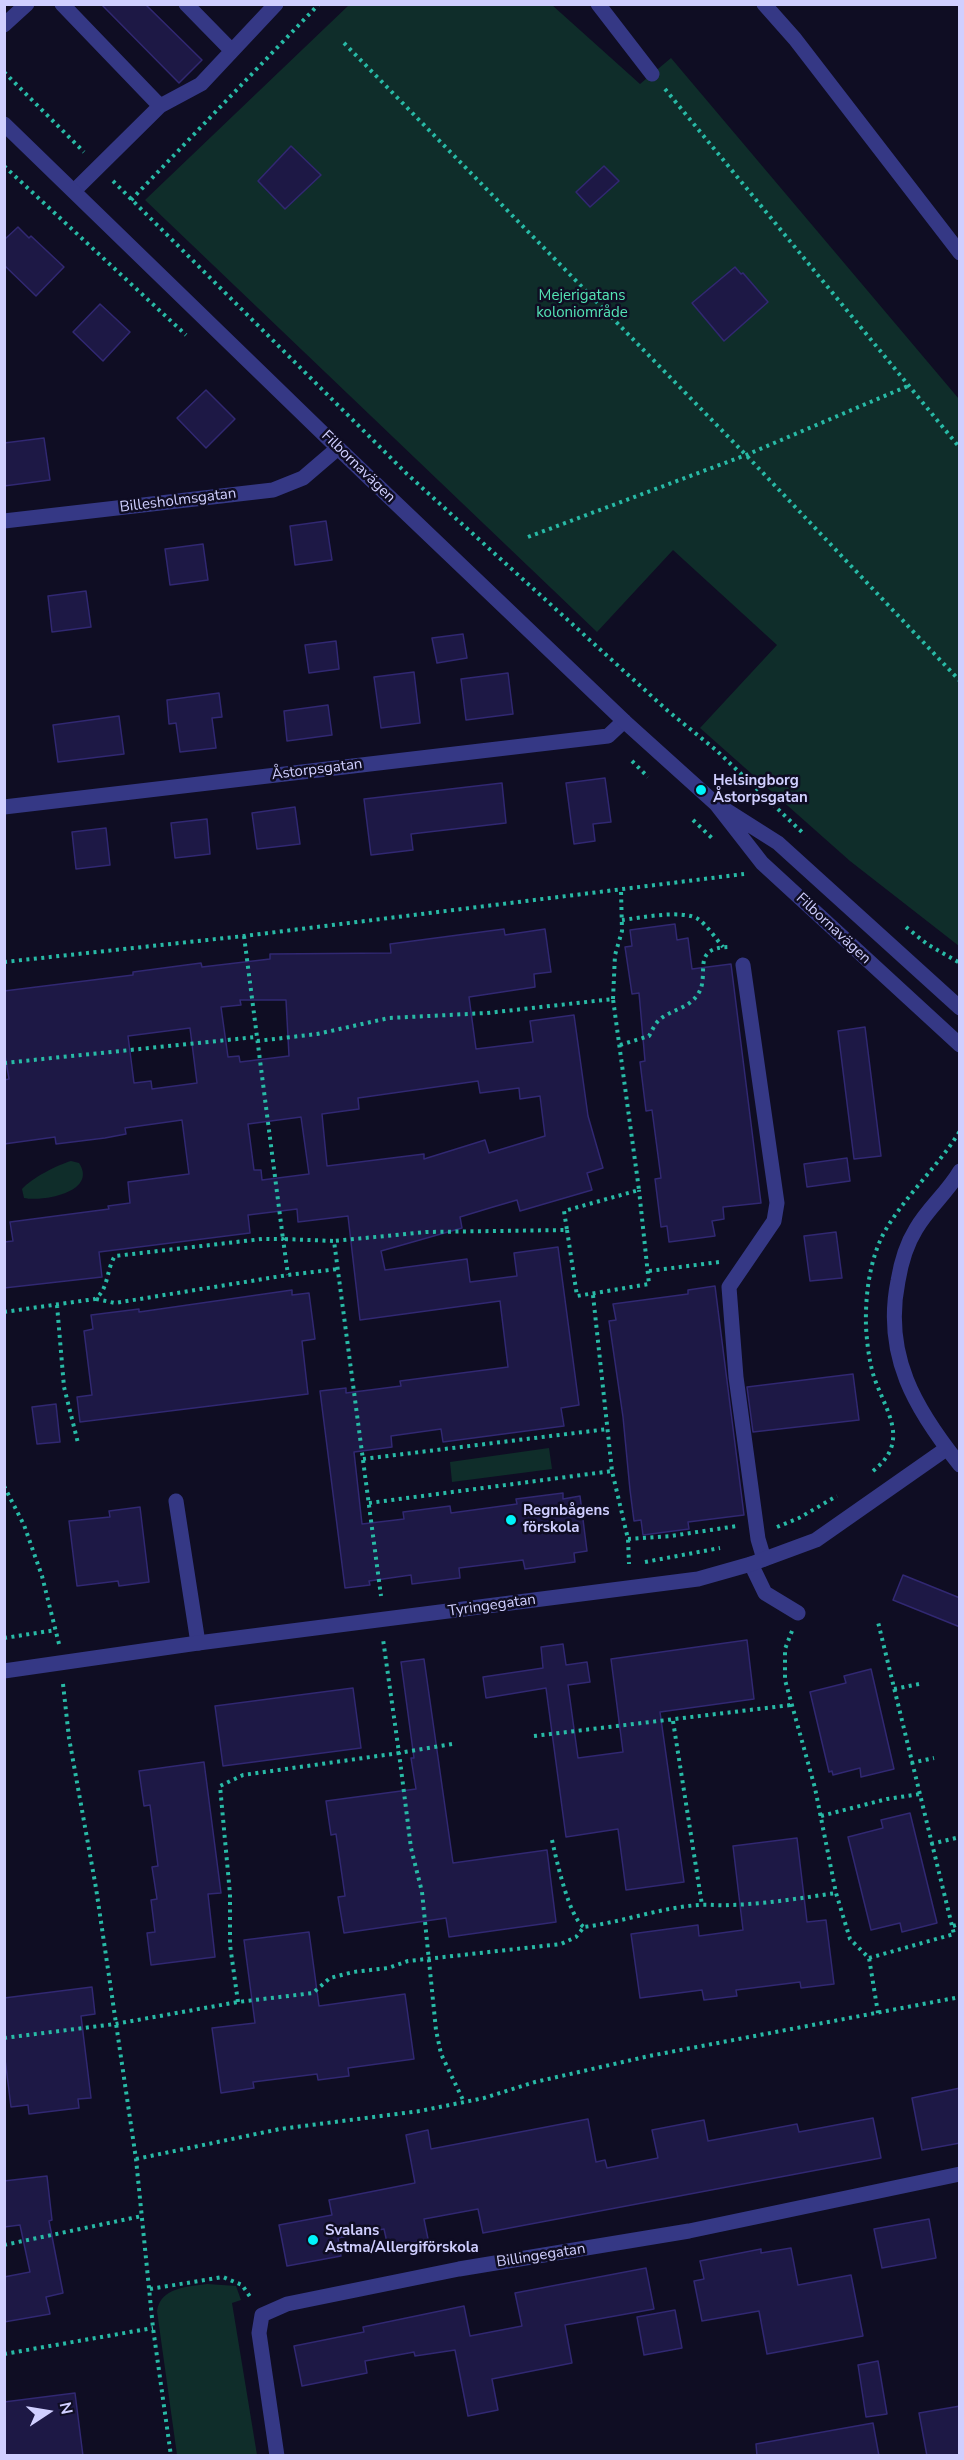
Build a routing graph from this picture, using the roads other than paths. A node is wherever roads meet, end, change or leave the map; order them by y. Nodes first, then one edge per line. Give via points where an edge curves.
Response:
1 (27, 4) edge
2 (62, 4) edge
3 (186, 4) edge
4 (276, 4) edge
5 (598, 4) edge
6 (764, 4) edge
7 (4, 25) edge
8 (232, 51) junction
9 (652, 74) road end
10 (160, 106) junction
11 (4, 124) edge
12 (74, 191) junction
13 (960, 253) edge
14 (338, 448) junction
15 (4, 521) edge
16 (624, 721) junction
17 (716, 804) junction
18 (4, 807) edge
19 (743, 965) dead end
20 (960, 1008) edge
21 (960, 1045) edge
22 (958, 1176) edge
23 (946, 1449) junction
24 (960, 1465) edge
25 (176, 1501) dead end
26 (758, 1562) junction
27 (798, 1613) road end
28 (198, 1643) junction
29 (4, 1671) edge
30 (960, 2174) edge
31 (277, 2456) edge

1 - 7 street
2 - 10 street
3 - 8 street
4 - 8 street
5 - 9 street
6 - 13 street
8 - 10 street via 201,84
10 - 12 street
11 - 12 street, Filbornavägen
12 - 14 street, Filbornavägen
14 - 15 street, Billesholmsgatan via 303,478 273,490
14 - 16 street, Filbornavägen
16 - 17 street, Filbornavägen
16 - 18 street, Åstorpsgatan via 608,736
17 - 20 street, Filbornavägen via 778,843
17 - 21 street, Filbornavägen via 762,863
19 - 26 street via 777,1203 774,1221 729,1287
22 - 23 street via 915,1229 894,1299 895,1337 905,1378
23 - 24 street
23 - 26 street, Tyringegatan via 816,1540
25 - 28 street
26 - 27 street via 765,1593
26 - 28 street, Tyringegatan via 698,1579
28 - 29 street, Tyringegatan
30 - 31 street, Billingegatan via 689,2231 287,2304 262,2315 259,2333

